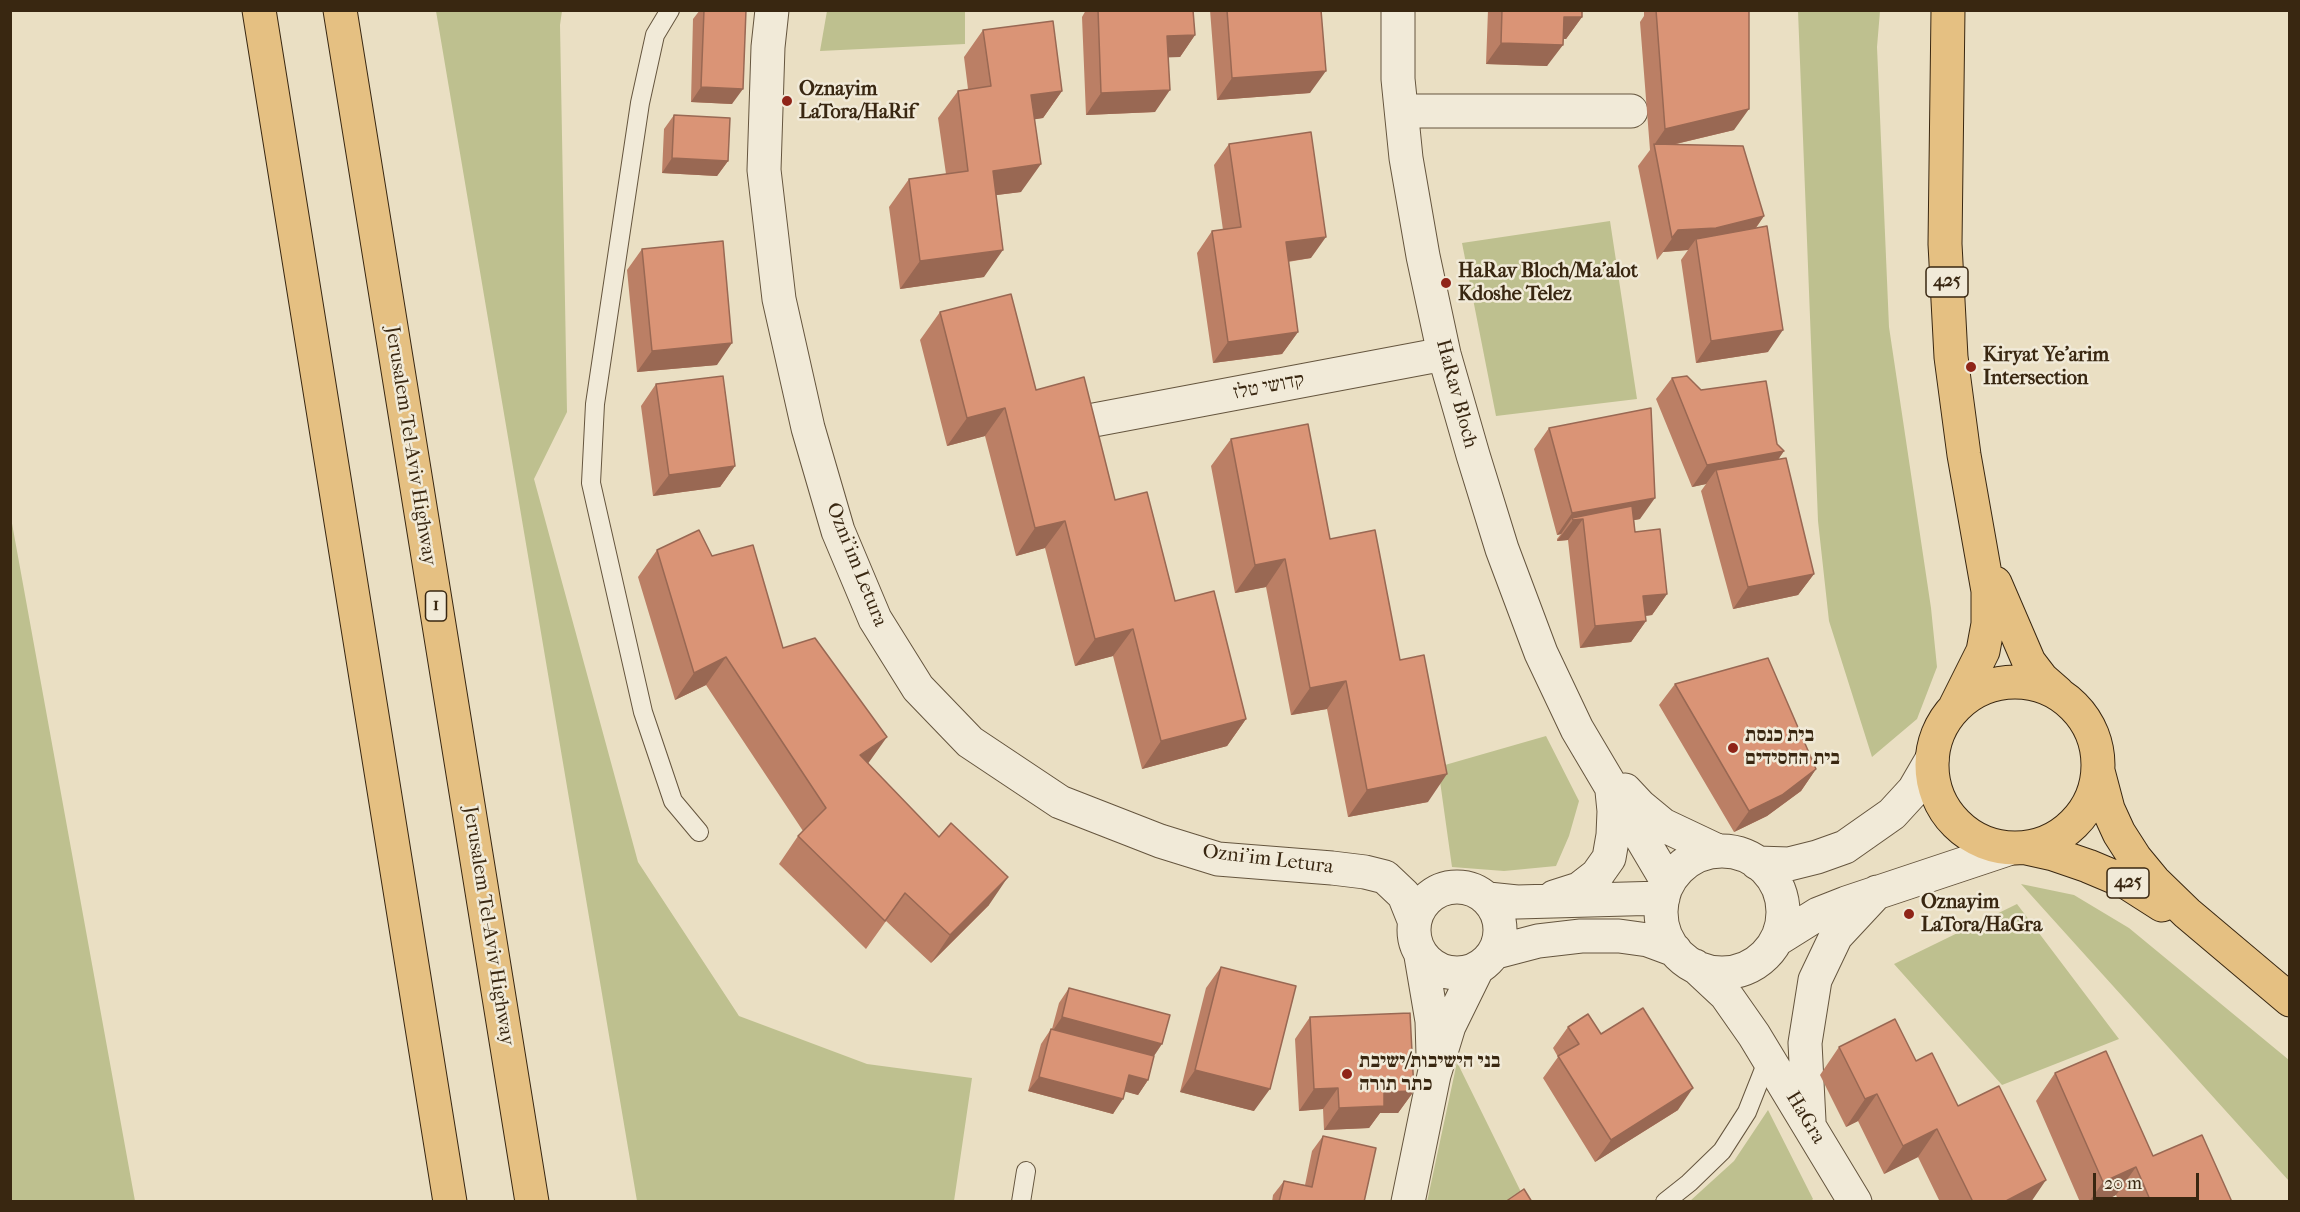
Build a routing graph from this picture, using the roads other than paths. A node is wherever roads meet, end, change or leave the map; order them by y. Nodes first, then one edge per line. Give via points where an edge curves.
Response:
1 (258, 10) edge
2 (340, 10) edge
3 (670, 10) edge
4 (772, 10) edge
5 (1398, 10) edge
6 (1948, 10) edge
7 (1401, 111) junction
8 (1631, 111) dead end
9 (1444, 354) junction
10 (1094, 420) edge
11 (1982, 551) junction
12 (2062, 697) junction
13 (1955, 707) junction
14 (1593, 756) junction
15 (1932, 759) junction
16 (2098, 771) junction
17 (1611, 786) junction
18 (699, 832) dead end
19 (2017, 848) junction
20 (1718, 851) junction
21 (1757, 862) junction
22 (1665, 890) junction
23 (1877, 892) junction
24 (1488, 899) junction
25 (1540, 902) junction
26 (1414, 920) junction
27 (1778, 939) junction
28 (2219, 940) junction
29 (1421, 956) junction
30 (1684, 957) junction
31 (1486, 960) junction
32 (1749, 968) junction
33 (2289, 1000) edge
34 (1761, 1047) junction
35 (1434, 1075) junction
36 (1809, 1126) junction
37 (1026, 1171) dead end
38 (1845, 1197) edge
39 (450, 1202) edge
40 (532, 1202) edge
41 (1021, 1202) edge
42 (1408, 1202) edge
43 (1665, 1202) edge

1 - 39 main road
2 - 40 main road, Jerusalem Tel-Aviv Highway / 1
3 - 18 lane via 656,35 640,103 595,404 591,483 643,712 673,801
4 - 26 street, Ozni'im Letura via 764,170 779,299 808,428 838,531 875,619 918,688 970,742 1060,802 1218,859 1385,877 1404,895
5 - 7 street, HaRav Bloch
6 - 11 main road, 425 via 1945,244 1951,357
7 - 8 street
7 - 9 street, HaRav Bloch via 1406,158
9 - 10 street, קדושי טלז
9 - 14 street, HaRav Bloch via 1502,549 1541,653
11 - 12 main road, 425 via 2029,662
11 - 13 main road, 425 via 1988,624 1983,651
12 - 13 main road, 425 via 2041,686 1995,684 1973,693
12 - 16 main road, 425 via 2082,717 2095,743
13 - 15 main road, 425 via 1939,731
14 - 17 street, HaRav Bloch
14 - 20 street, HaRav Bloch via 1663,825
15 - 19 main road, 425 via 1934,784 1944,809 1960,829 1983,842
15 - 21 street via 1914,790 1892,814 1845,847 1789,864
16 - 19 main road, 425 via 2091,799 2076,823 2052,840
16 - 28 main road, 425 via 2108,809 2135,858 2154,881
17 - 22 street, HaRav Bloch
17 - 25 street via 1614,811 1609,858 1597,875 1579,889
19 - 23 street
19 - 28 main road, 425 via 2052,854 2126,882
20 - 21 street via 1745,855
20 - 22 street via 1698,855 1680,867
21 - 27 street via 1774,880 1782,900
22 - 25 street
22 - 30 street via 1662,923 1670,944
23 - 27 street via 1818,914
23 - 36 street via 1836,936 1815,980 1805,1043
24 - 25 street
24 - 26 street via 1477,891 1451,886 1426,898
24 - 31 street via 1499,924
26 - 29 street via 1415,944
27 - 32 street
28 - 33 main road, 425
29 - 31 street via 1441,971 1465,973
29 - 35 street via 1432,1022
30 - 31 street via 1648,940 1581,936 1538,941
30 - 32 street via 1707,972
30 - 34 street, HaGra via 1726,995
31 - 35 street via 1449,1026
32 - 34 street, HaGra via 1748,1014
34 - 36 street, HaGra
34 - 43 lane via 1747,1112 1722,1151
35 - 42 street
36 - 38 street, HaGra
37 - 41 lane

